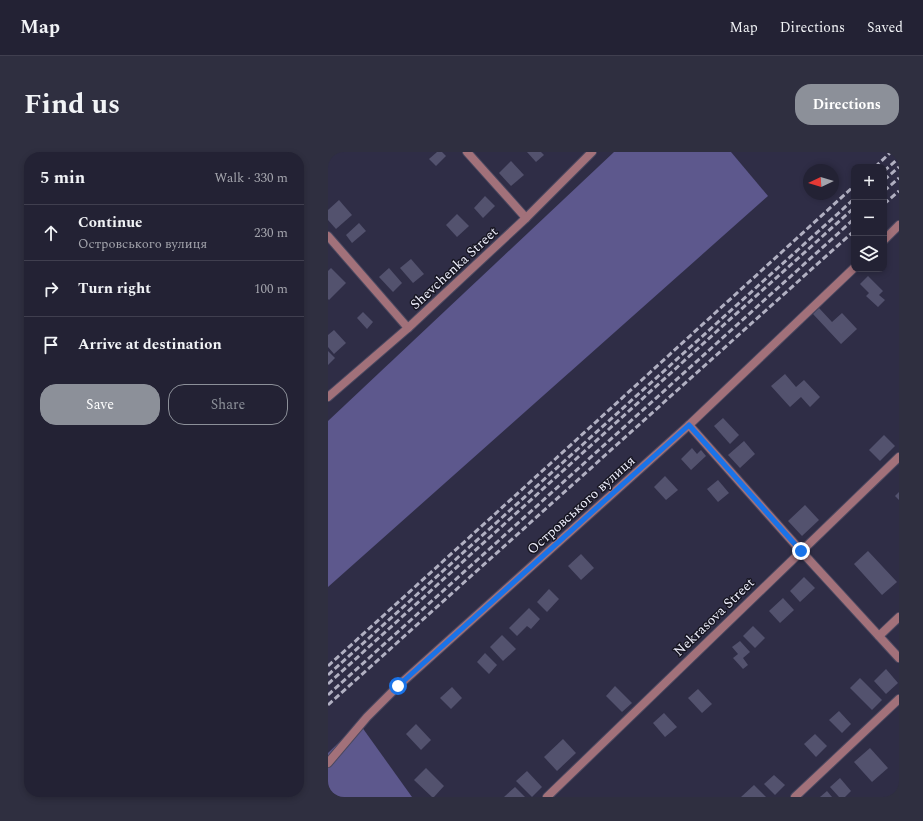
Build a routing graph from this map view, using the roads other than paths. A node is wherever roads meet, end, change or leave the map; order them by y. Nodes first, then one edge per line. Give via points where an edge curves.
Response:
1 (467, 152) edge
2 (592, 152) edge
3 (526, 218) junction
4 (899, 226) edge
5 (328, 236) edge
6 (887, 237) edge
7 (851, 271) edge
8 (408, 328) junction
9 (328, 398) edge
10 (689, 425) junction
11 (899, 457) edge
12 (801, 551) junction
13 (899, 618) edge
14 (879, 636) junction
15 (899, 658) edge
16 (899, 699) edge
17 (328, 763) edge
18 (547, 797) edge
19 (795, 797) edge

1 - 3 street
2 - 3 street, Shevchenka Street
3 - 8 street, Shevchenka Street
4 - 6 street
5 - 8 street
7 - 10 street, Островського вулиця
8 - 9 street, Shevchenka Street
10 - 12 street
10 - 17 street, Островського вулиця via 398,686 367,717
11 - 12 street, Nekrasova Street
12 - 14 street
12 - 18 street, Nekrasova Street
13 - 14 street
14 - 15 street
16 - 19 street

